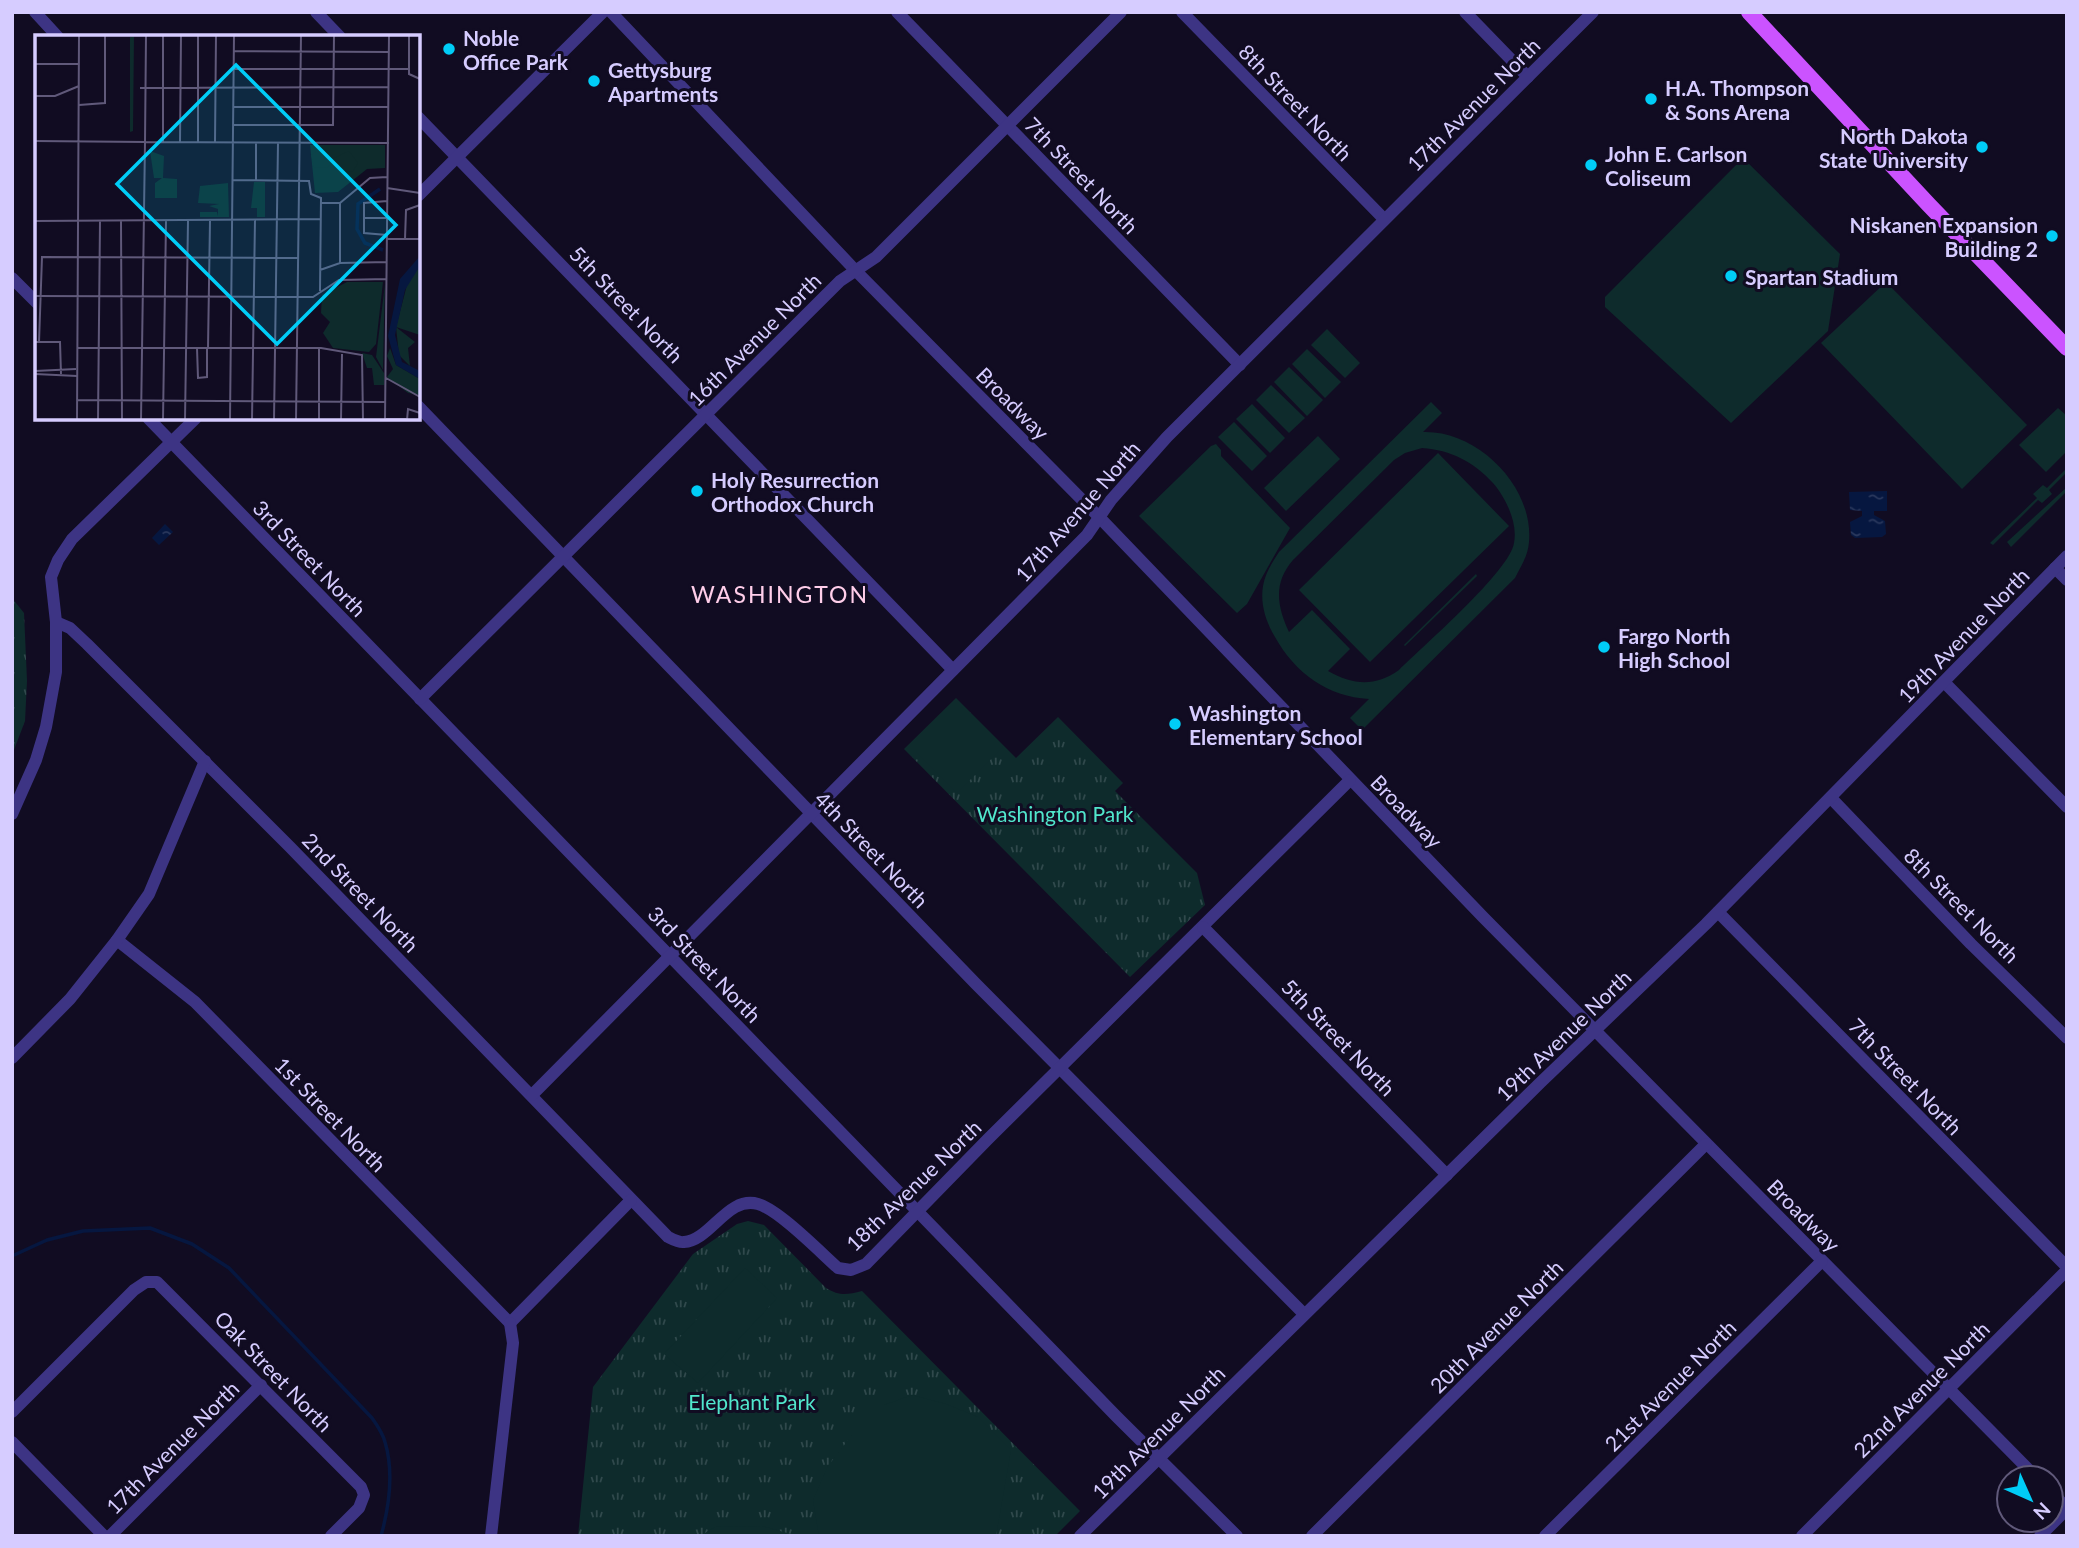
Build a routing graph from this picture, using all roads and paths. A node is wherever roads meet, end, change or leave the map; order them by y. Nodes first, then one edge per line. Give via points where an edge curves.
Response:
1 (34, 12) edge
2 (316, 12) edge
3 (603, 12) edge
4 (611, 12) edge
5 (897, 12) edge
6 (1121, 12) edge
7 (1182, 12) edge
8 (1465, 12) edge
9 (1593, 12) edge
10 (1749, 12) edge
11 (56, 35) edge
12 (338, 35) edge
13 (1528, 77) junction
14 (420, 119) edge
15 (1007, 125) junction
16 (458, 157) junction
17 (420, 194) edge
18 (1384, 219) junction
19 (855, 270) junction
20 (12, 278) edge
21 (35, 301) edge
22 (2067, 348) edge
23 (1240, 365) junction
24 (420, 408) edge
25 (707, 414) junction
26 (150, 420) edge
27 (194, 420) edge
28 (172, 443) junction
29 (1100, 518) junction
30 (2067, 556) edge
31 (563, 557) junction
32 (2055, 568) junction
33 (2067, 580) edge
34 (56, 622) junction
35 (953, 670) junction
36 (1944, 682) junction
37 (420, 699) junction
38 (205, 761) junction
39 (1350, 780) junction
40 (1831, 798) junction
41 (2067, 807) edge
42 (12, 814) edge
43 (811, 814) junction
44 (1718, 912) junction
45 (1203, 927) junction
46 (117, 940) junction
47 (670, 955) junction
48 (1596, 1031) junction
49 (2067, 1038) edge
50 (12, 1058) edge
51 (1060, 1069) junction
52 (531, 1095) junction
53 (1706, 1144) junction
54 (1447, 1175) junction
55 (631, 1200) junction
56 (917, 1211) junction
57 (1822, 1261) junction
58 (2067, 1269) edge
59 (1304, 1314) junction
60 (510, 1323) junction
61 (261, 1385) junction
62 (1949, 1388) junction
63 (12, 1412) edge
64 (12, 1441) edge
65 (1158, 1458) junction
66 (2023, 1464) edge
67 (2067, 1508) edge
68 (104, 1536) edge
69 (110, 1536) edge
70 (331, 1536) edge
71 (491, 1536) edge
72 (1080, 1536) edge
73 (1237, 1536) edge
74 (1312, 1536) edge
75 (1545, 1536) edge
76 (1802, 1536) edge
77 (2040, 1536) edge

1 - 11 street
2 - 12 street
3 - 16 street
4 - 19 street, Broadway
5 - 15 street, 7th Street North
6 - 15 street, 16th Avenue North
7 - 18 street, 8th Street North
8 - 13 street
9 - 13 street, 17th Avenue North
10 - 22 main road
13 - 18 street, 17th Avenue North
14 - 16 street, 5th Street North
15 - 19 street, 16th Avenue North via 876,257
15 - 23 street, 7th Street North
16 - 17 street
16 - 25 street, 5th Street North
18 - 23 street, 17th Avenue North
19 - 25 street, 16th Avenue North
19 - 29 street, Broadway
20 - 21 street
23 - 29 street, 17th Avenue North via 1167,437
24 - 31 street, 4th Street North
25 - 31 street, 16th Avenue North
25 - 35 street, 5th Street North
26 - 28 street, 3rd Street North
27 - 28 street
28 - 34 street via 72,539 58,560 51,576
28 - 37 street, 3rd Street North
29 - 35 street, 17th Avenue North
29 - 39 street, Broadway
30 - 32 street, 19th Avenue North
31 - 37 street, 16th Avenue North
31 - 43 street, 4th Street North
32 - 33 street
32 - 36 street, 19th Avenue North
34 - 38 street, 2nd Street North via 88,644
34 - 42 street via 56,672 46,727
35 - 43 street, 17th Avenue North
36 - 40 street, 19th Avenue North
36 - 41 street
37 - 47 street, 3rd Street North
38 - 46 street via 149,894
38 - 52 street, 2nd Street North
39 - 45 street, 18th Avenue North
39 - 48 street, Broadway
40 - 44 street, 19th Avenue North
40 - 49 street, 8th Street North
43 - 47 street, 17th Avenue North
43 - 51 street, 4th Street North
44 - 48 street, 19th Avenue North
44 - 58 street, 7th Street North
45 - 51 street, 18th Avenue North
45 - 54 street, 5th Street North
46 - 50 street via 59,1011
46 - 60 street, 1st Street North via 195,1002
47 - 52 street, 17th Avenue North
47 - 56 street, 3rd Street North
48 - 53 street, Broadway
48 - 54 street, 19th Avenue North
51 - 56 street, 18th Avenue North
51 - 59 street, 4th Street North
52 - 55 street, 2nd Street North
53 - 57 street, Broadway
53 - 74 street, 20th Avenue North
54 - 59 street, 19th Avenue North
55 - 56 street, 18th Avenue North via 668,1237 684,1242 732,1209 755,1203 772,1209 838,1268 851,1270 866,1264
55 - 60 street
56 - 65 street, 3rd Street North
57 - 62 street, Broadway
57 - 75 street, 21st Avenue North
58 - 62 street, 22nd Avenue North
59 - 65 street, 19th Avenue North
60 - 71 street via 513,1343
61 - 63 street, Oak Street North via 164,1286 151,1281 134,1290
61 - 69 street, 17th Avenue North
61 - 70 street, Oak Street North via 359,1485 363,1495 359,1508
62 - 66 street, Broadway
62 - 76 street, 22nd Avenue North
64 - 68 street
65 - 72 street, 19th Avenue North
65 - 73 street, 3rd Street North
67 - 77 street

